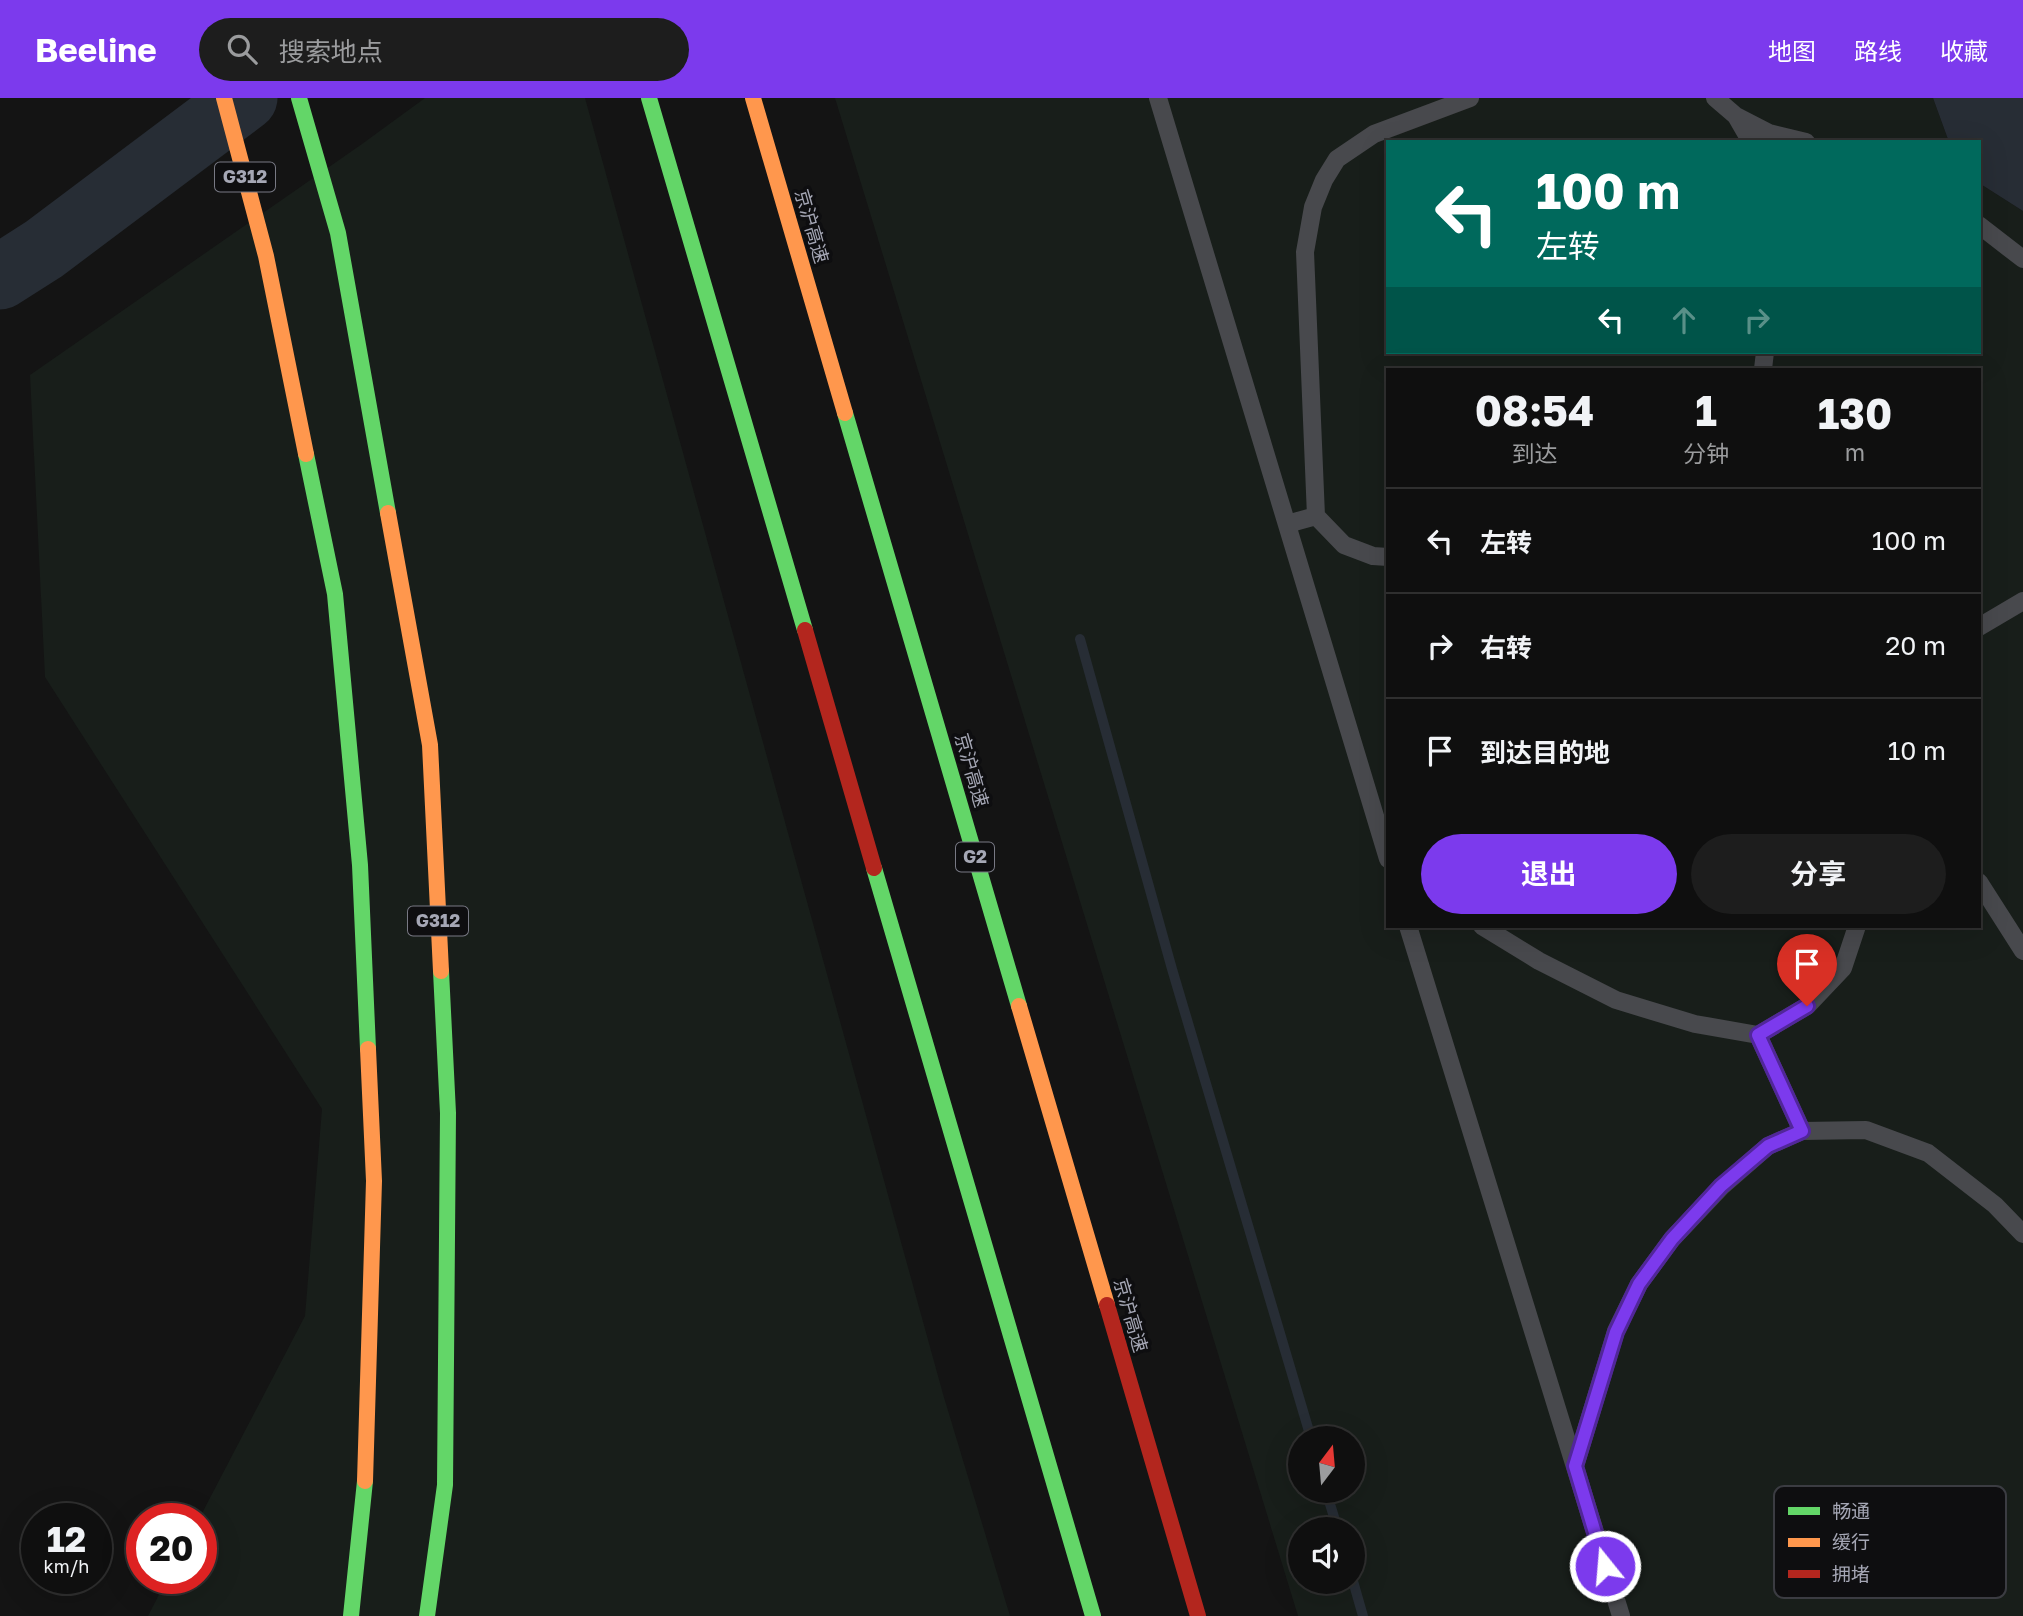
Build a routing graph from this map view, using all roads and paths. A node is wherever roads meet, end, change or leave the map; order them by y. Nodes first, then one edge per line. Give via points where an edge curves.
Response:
1 (224, 98) edge
2 (299, 98) edge
3 (649, 98) edge
4 (753, 98) edge
5 (1158, 98) edge
6 (1470, 98) edge
7 (1715, 98) edge
8 (1737, 116) junction
9 (1750, 140) edge
10 (1798, 140) edge
11 (1981, 227) edge
12 (2023, 260) edge
13 (1316, 516) junction
14 (1287, 524) junction
15 (1386, 557) edge
16 (2023, 601) edge
17 (1981, 626) edge
18 (1386, 852) edge
19 (1981, 885) edge
20 (1409, 928) edge
21 (1485, 928) edge
22 (1856, 928) edge
23 (2023, 951) edge
24 (1758, 1035) junction
25 (1802, 1131) junction
26 (2023, 1234) edge
27 (1575, 1466) junction
28 (351, 1616) edge
29 (427, 1616) edge
30 (1093, 1616) edge
31 (1198, 1616) edge
32 (1620, 1616) edge

1 - 28 highway, G312 via 266,256 335,593 360,865 374,1181 365,1483
2 - 29 highway, G312 via 338,233 430,745 448,1113 445,1485
3 - 30 highway
4 - 31 highway, 京沪高速 / G2
5 - 14 lane
6 - 13 lane via 1374,134 1337,159 1313,207 1305,252
7 - 8 lane
8 - 9 lane
8 - 10 lane via 1769,133
11 - 12 lane
13 - 14 lane
13 - 15 lane via 1344,545
14 - 18 lane
16 - 17 lane
19 - 23 lane
20 - 27 lane
21 - 24 lane via 1616,1000 1695,1024
22 - 24 lane via 1843,968 1807,1006
24 - 25 lane
25 - 26 lane via 1866,1130 1928,1153 1995,1205
25 - 27 lane via 1768,1146 1721,1186 1672,1239 1639,1284 1616,1332
27 - 32 lane

